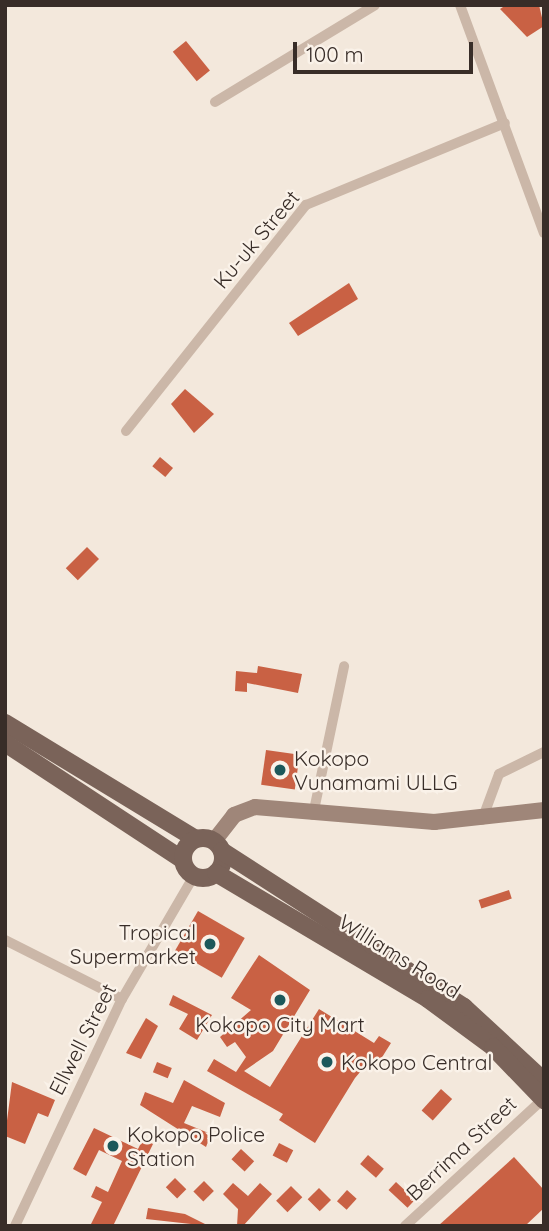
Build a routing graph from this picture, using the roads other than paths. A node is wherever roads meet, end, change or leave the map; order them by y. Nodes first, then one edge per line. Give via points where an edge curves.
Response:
1 (375, 5) edge
2 (460, 5) edge
3 (215, 102) dead end
4 (505, 123) junction
5 (544, 233) edge
6 (126, 430) dead end
7 (344, 666) dead end
8 (5, 723) edge
9 (5, 743) edge
10 (544, 752) edge
11 (544, 810) edge
12 (313, 815) junction
13 (482, 820) junction
14 (196, 839) junction
15 (218, 846) junction
16 (183, 860) junction
17 (216, 873) junction
18 (194, 876) junction
19 (5, 940) edge
20 (122, 999) junction
21 (543, 1093) edge
22 (15, 1226) edge
23 (405, 1226) edge

1 - 3 street
2 - 4 street
4 - 5 street
4 - 6 street, Ku-uk Street via 306,205
7 - 12 street
8 - 14 main road, Williams Road
9 - 16 main road
10 - 13 street via 499,774
11 - 13 street
12 - 13 street
12 - 15 street via 247,808
14 - 15 main road, Williams Road
14 - 16 main road
15 - 17 main road
15 - 21 main road, Williams Road via 464,1007
16 - 18 main road
17 - 18 main road
17 - 21 main road, Williams Road via 445,1010
18 - 20 street, Ellwell Street
19 - 20 street
20 - 22 street, Ellwell Street
21 - 23 street, Berrima Street

